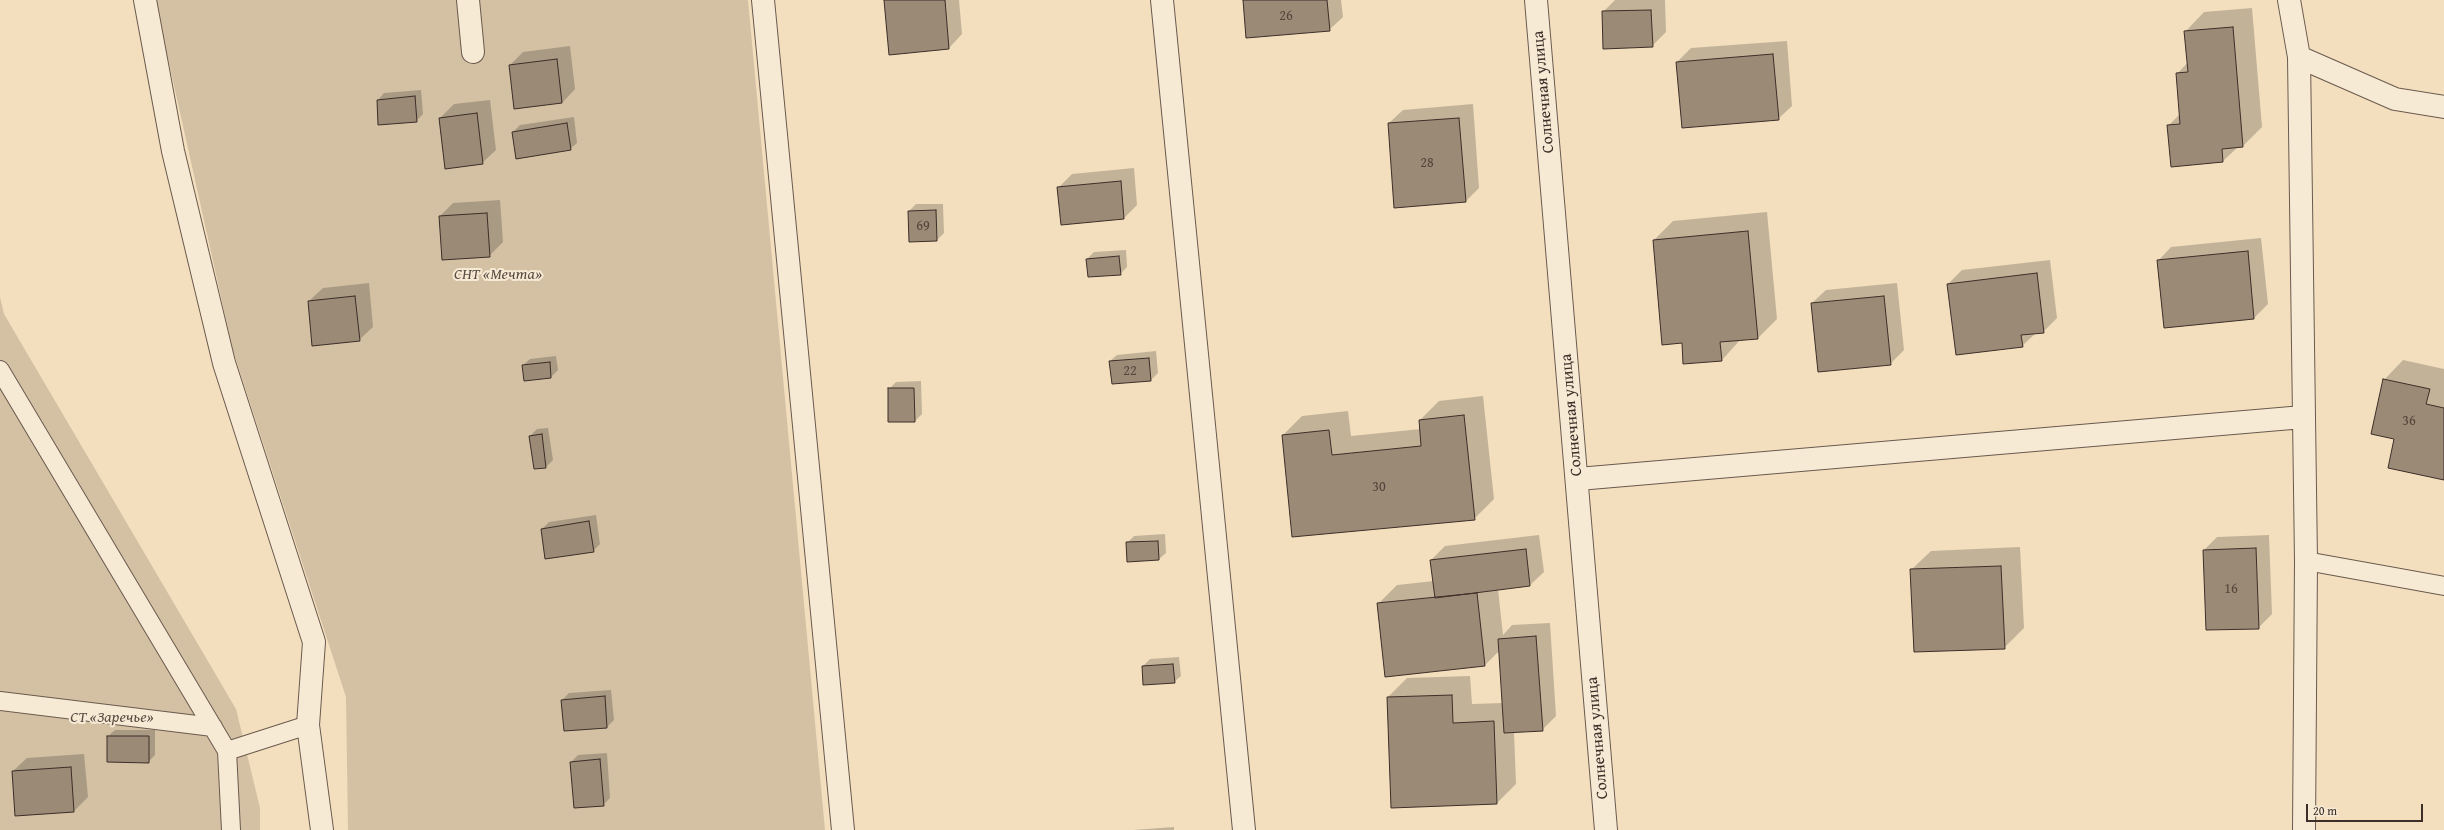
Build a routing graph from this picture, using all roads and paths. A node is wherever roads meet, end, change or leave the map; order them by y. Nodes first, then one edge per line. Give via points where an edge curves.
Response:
1 (145, 0) edge
2 (468, 0) edge
3 (762, 0) edge
4 (1162, 0) edge
5 (1536, 0) edge
6 (2289, 0) edge
7 (473, 52) dead end
8 (2299, 57) junction
9 (2444, 108) edge
10 (0, 370) edge
11 (2303, 417) junction
12 (1578, 479) junction
13 (2306, 561) junction
14 (2444, 586) edge
15 (0, 701) edge
16 (308, 725) junction
17 (213, 727) junction
18 (227, 751) junction
19 (231, 830) edge
20 (322, 830) edge
21 (843, 830) edge
22 (1244, 830) edge
23 (1606, 830) edge
24 (2304, 830) edge

1 - 16 street via 173,151 224,363 314,642
2 - 7 street
3 - 21 street
4 - 22 street
5 - 12 street, Солнечная улица
6 - 8 street
8 - 9 street via 2395,99
8 - 11 street
10 - 17 lane
11 - 12 street
11 - 13 street
12 - 23 street, Солнечная улица
13 - 14 lane
13 - 24 street
15 - 17 lane
16 - 18 lane
16 - 20 street
17 - 18 lane
18 - 19 lane

